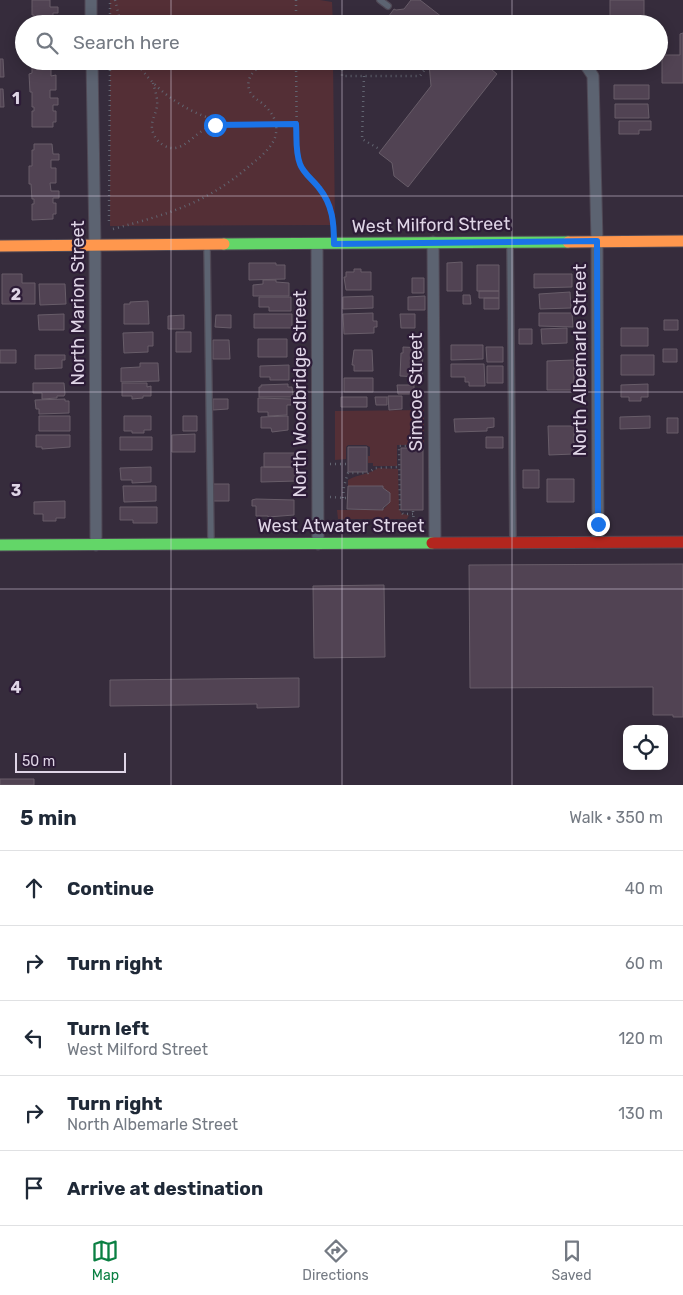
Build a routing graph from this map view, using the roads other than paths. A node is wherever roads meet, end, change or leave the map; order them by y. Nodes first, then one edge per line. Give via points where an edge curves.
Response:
1 (91, 0) edge
2 (380, 0) edge
3 (388, 6) dead end
4 (91, 15) edge
5 (92, 70) edge
6 (589, 70) edge
7 (597, 241) junction
8 (683, 241) edge
9 (433, 242) junction
10 (510, 242) junction
11 (317, 244) junction
12 (207, 245) junction
13 (0, 246) edge
14 (95, 246) junction
15 (435, 542) junction
16 (513, 542) junction
17 (598, 542) junction
18 (683, 542) edge
19 (211, 544) junction
20 (318, 544) junction
21 (0, 545) edge
22 (96, 545) junction

1 - 4 street
2 - 3 lane
5 - 14 street, North Marion Street
6 - 7 street, North Albemarle Street via 593,76
7 - 8 street, West Milford Street
7 - 10 street, West Milford Street
7 - 17 street, North Albemarle Street
9 - 10 street, West Milford Street
9 - 11 street, West Milford Street
9 - 15 street, Simcoe Street
10 - 16 lane
11 - 12 street, West Milford Street
11 - 20 street, North Woodbridge Street
12 - 14 street, West Milford Street
12 - 19 lane
13 - 14 street, West Milford Street
14 - 22 street, North Marion Street
15 - 16 street, West Atwater Street
15 - 20 street, West Atwater Street
16 - 17 street, West Atwater Street
17 - 18 street, West Atwater Street
19 - 20 street, West Atwater Street
19 - 22 street, West Atwater Street
21 - 22 street, West Atwater Street

